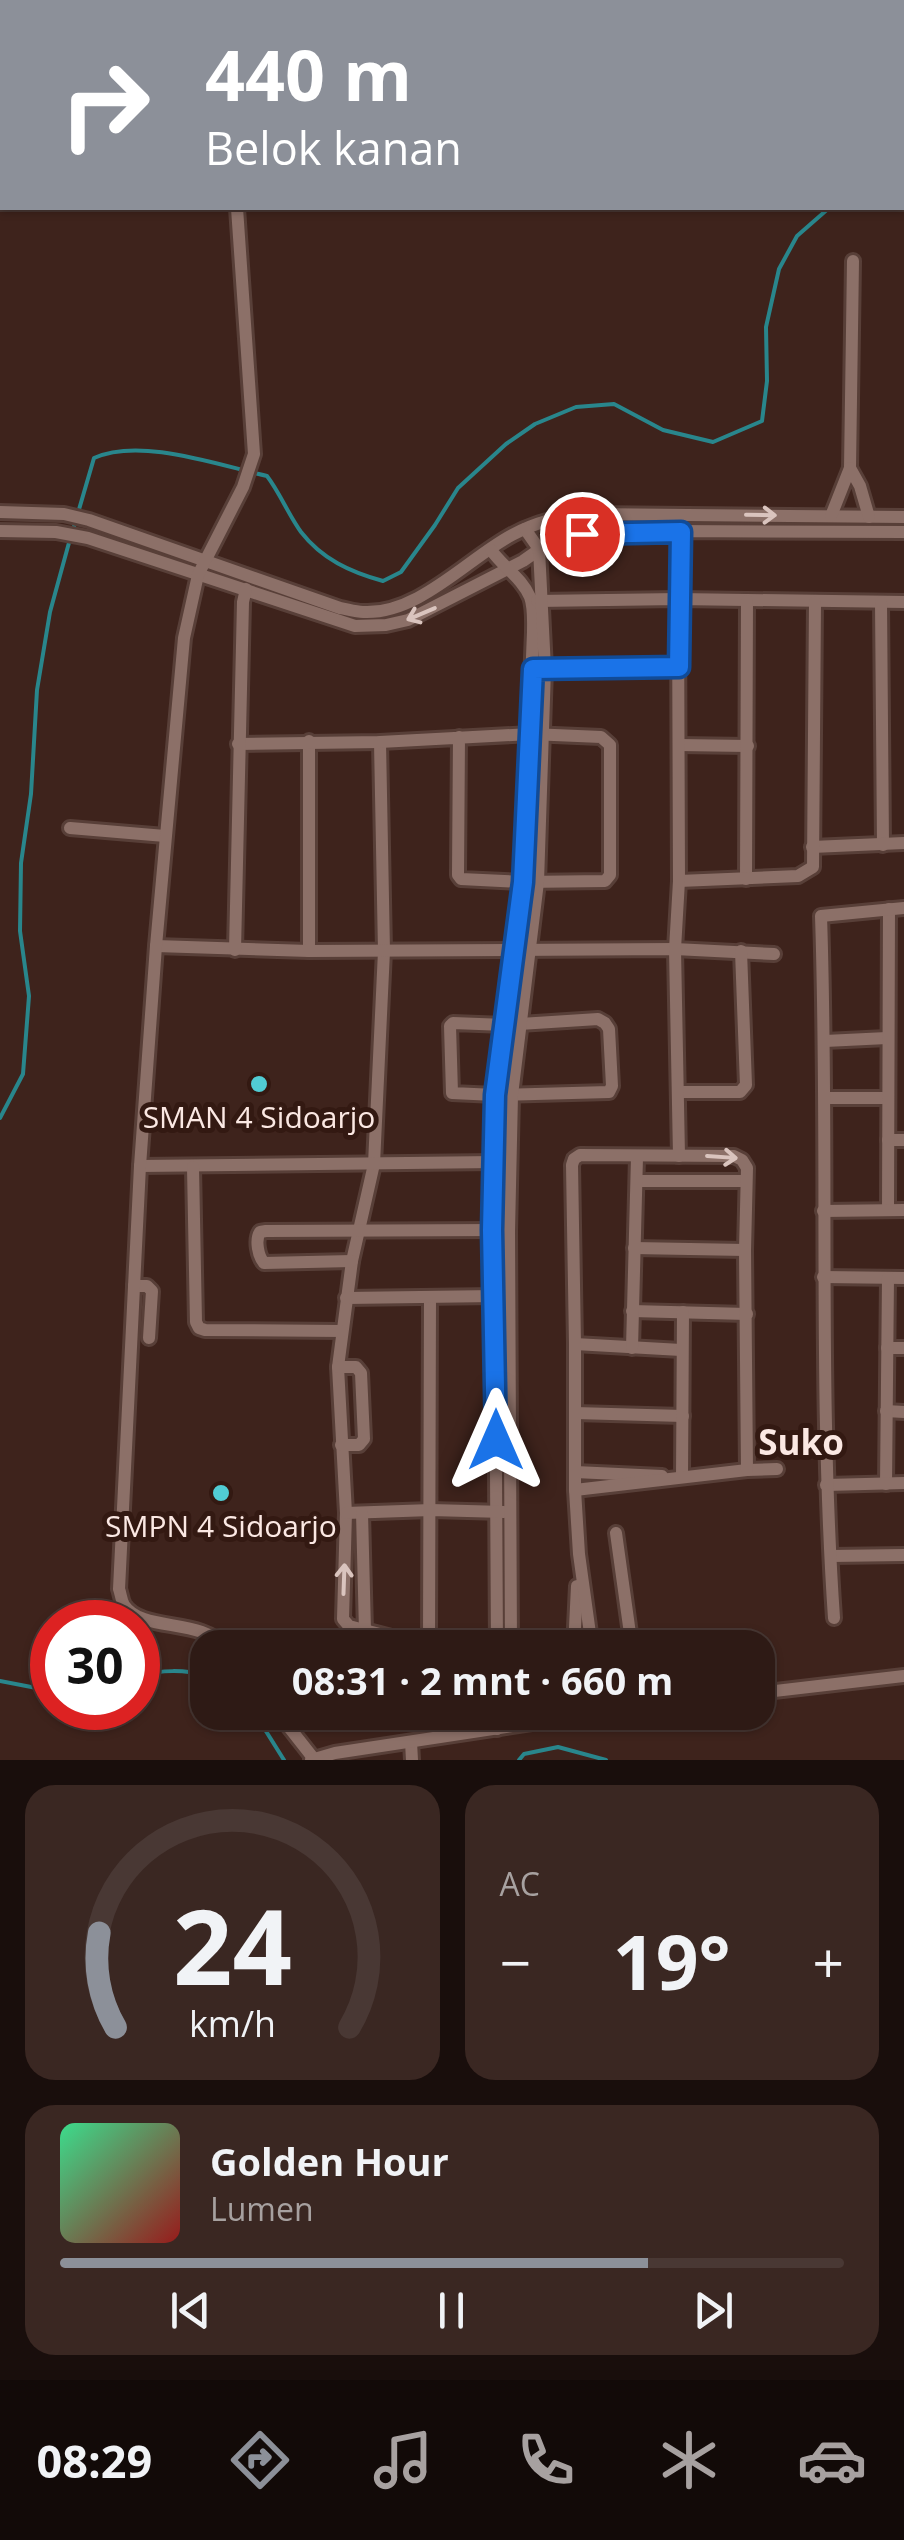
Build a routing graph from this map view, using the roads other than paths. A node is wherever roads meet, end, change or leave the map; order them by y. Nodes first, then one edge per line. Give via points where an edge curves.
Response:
1 (237, 210) edge
2 (853, 261) dead end
3 (850, 468) junction
4 (3, 512) edge
5 (673, 514) junction
6 (700, 515) junction
7 (830, 516) junction
8 (870, 517) junction
9 (904, 517) edge
10 (526, 529) junction
11 (3, 531) edge
12 (676, 532) junction
13 (700, 532) junction
14 (904, 532) edge
15 (539, 549) junction
16 (492, 550) junction
17 (206, 560) junction
18 (508, 568) junction
19 (198, 575) junction
20 (246, 588) junction
21 (265, 588) junction
22 (678, 599) junction
23 (298, 600) junction
24 (747, 601) junction
25 (537, 602) junction
26 (815, 602) junction
27 (881, 602) junction
28 (904, 602) edge
29 (679, 667) junction
30 (539, 669) junction
31 (537, 735) junction
32 (459, 737) junction
33 (308, 742) junction
34 (380, 742) junction
35 (238, 744) junction
36 (679, 745) junction
37 (748, 746) junction
38 (70, 828) dead end
39 (165, 836) junction
40 (904, 843) edge
41 (883, 845) junction
42 (812, 847) junction
43 (746, 880) junction
44 (678, 881) junction
45 (530, 882) junction
46 (904, 908) edge
47 (888, 909) junction
48 (897, 930) edge
49 (156, 946) junction
50 (514, 948) junction
51 (530, 949) junction
52 (235, 950) junction
53 (675, 950) junction
54 (309, 951) junction
55 (384, 951) junction
56 (742, 951) junction
57 (774, 954) dead end
58 (897, 997) edge
59 (520, 1024) junction
60 (504, 1025) junction
61 (887, 1038) junction
62 (825, 1041) junction
63 (888, 1069) junction
64 (904, 1070) edge
65 (678, 1092) junction
66 (495, 1095) junction
67 (512, 1095) junction
68 (825, 1098) junction
69 (888, 1098) junction
70 (888, 1140) junction
71 (904, 1140) edge
72 (637, 1156) junction
73 (679, 1156) junction
74 (495, 1162) junction
75 (374, 1164) junction
76 (140, 1166) junction
77 (193, 1168) junction
78 (637, 1181) junction
79 (745, 1181) junction
80 (888, 1210) junction
81 (904, 1210) edge
82 (823, 1211) junction
83 (492, 1230) junction
84 (359, 1231) junction
85 (509, 1231) junction
86 (634, 1248) junction
87 (745, 1250) junction
88 (352, 1261) junction
89 (823, 1277) junction
90 (888, 1278) junction
91 (904, 1278) edge
92 (134, 1286) junction
93 (495, 1296) junction
94 (346, 1298) junction
95 (430, 1299) junction
96 (632, 1311) junction
97 (682, 1312) junction
98 (746, 1314) junction
99 (342, 1331) junction
100 (150, 1338) dead end
101 (575, 1344) junction
102 (632, 1348) junction
103 (886, 1348) junction
104 (904, 1348) edge
105 (681, 1350) junction
106 (338, 1367) junction
107 (886, 1411) junction
108 (904, 1412) edge
109 (575, 1413) junction
110 (683, 1416) junction
111 (341, 1446) junction
112 (777, 1469) dead end
113 (747, 1470) junction
114 (575, 1472) junction
115 (676, 1478) junction
116 (886, 1484) junction
117 (904, 1484) edge
118 (826, 1486) junction
119 (575, 1490) junction
120 (431, 1510) junction
121 (362, 1512) junction
122 (503, 1512) junction
123 (346, 1513) junction
124 (616, 1533) dead end
125 (579, 1554) junction
126 (904, 1555) edge
127 (832, 1556) junction
128 (834, 1618) dead end
129 (198, 1630) edge
130 (362, 1630) edge
131 (365, 1630) edge
132 (429, 1630) edge
133 (498, 1630) edge
134 (510, 1630) edge
135 (575, 1630) edge
136 (590, 1630) edge
137 (629, 1630) edge
138 (904, 1676) edge
139 (775, 1691) edge
140 (290, 1730) edge
141 (472, 1730) edge
142 (411, 1742) junction
143 (312, 1760) edge
144 (412, 1760) edge

1 - 17 street via 254,454
2 - 3 street
3 - 7 street
3 - 8 street
4 - 11 street
4 - 17 street via 64,514
5 - 6 street
5 - 10 street via 586,514
5 - 12 street
6 -> 7 street
6 - 13 street
7 - 8 street
8 - 9 street
10 - 15 street
10 - 16 street
11 - 19 street via 88,538
12 - 13 street
12 - 15 street via 572,535
12 - 22 street
13 - 14 street
15 - 18 street
15 - 25 street
16 - 18 street
16 - 23 street via 421,596 382,610
17 - 19 street
17 - 21 street
18 -> 23 street via 386,625 355,626
18 - 25 street
19 - 20 street
19 - 39 street via 186,622
20 - 21 street
20 - 35 street
21 - 23 street
22 - 24 street
22 - 25 street
22 - 29 street
24 - 26 street
24 - 37 street
25 - 30 street
26 - 27 street
26 - 42 street
27 - 28 street
27 - 41 street
29 - 30 street
29 - 36 street
30 - 31 street
31 - 32 street
31 - 45 street
31 - 45 street via 601,738 610,746 610,875 605,881
32 - 34 street
32 - 45 street via 458,875 467,881
33 - 34 street
33 - 35 street
33 - 54 street
34 - 55 street
35 - 52 street
36 - 37 street
36 - 44 street
37 - 43 street
38 - 39 street
39 - 49 street
40 - 41 street
41 - 42 street
42 - 43 street via 813,867 798,876
43 - 44 street
44 - 53 street
45 - 50 street
45 - 51 street
46 - 47 street
47 - 48 street
47 - 62 street via 821,916
48 - 58 street
49 - 52 street
49 - 76 street
50 - 51 street
50 - 55 street
50 - 60 street
51 - 53 street
51 - 59 street
52 - 54 street
53 - 56 street
53 - 65 street
54 - 55 street
55 - 75 street
56 - 57 street
56 - 65 street via 744,1090
58 - 61 street
59 - 60 street
59 - 67 street
59 - 67 street via 605,1022 612,1086 605,1093
60 - 66 street
60 - 66 street via 450,1026 452,1093
61 - 62 street
61 - 63 street
62 - 68 street
63 - 64 street
63 - 69 street
65 - 73 street
66 - 67 street
66 - 74 street
67 - 85 street
68 - 69 street
68 - 82 street
69 - 70 street
70 - 71 street
70 - 80 street
72 - 73 street
72 - 78 street
72 - 101 street via 580,1156 572,1165
73 -> 79 street via 734,1156 746,1168
74 - 75 street
74 - 83 street
75 - 77 street
75 - 84 street
76 - 77 street
76 - 92 street
77 - 99 street via 199,1328
78 - 79 street
78 - 86 street
79 - 87 street
80 - 81 street
80 - 82 street
82 - 89 street
83 - 84 street
83 - 85 street
83 - 93 street
84 - 88 street
84 - 88 street via 258,1236 264,1263
85 - 122 street
86 - 87 street
86 - 96 street
87 - 98 street
88 - 94 street
89 - 90 street
89 - 118 street
90 - 91 street
90 - 103 street
92 - 100 street via 152,1291
92 - 129 street via 119,1589 134,1613
93 - 95 street
93 - 122 street
94 - 95 street
94 - 99 street
95 - 120 street
96 - 97 street
96 - 102 street
97 - 98 street
97 - 105 street
98 - 113 street
99 - 106 street
101 - 102 street
101 - 109 street
102 - 105 street
103 - 104 street
103 - 107 street
105 - 110 street
106 - 111 street
106 - 111 street via 361,1372 363,1423 362,1443
107 - 108 street
107 - 116 street
109 - 110 street
109 - 114 street
110 - 115 street
111 - 123 street
112 - 113 street
113 - 115 street
114 - 115 street
114 - 119 street
115 - 119 street
116 - 117 street
116 - 118 street
118 - 127 street
119 - 125 street
120 - 121 street
120 - 122 street
120 - 132 street
121 - 123 street
121 - 131 street
122 - 133 street
122 - 134 street
130 -> 123 street via 343,1619
124 - 137 street
125 - 135 street
125 - 136 street
126 - 127 street
127 - 128 street
138 - 139 street
140 - 143 street
141 - 142 street
142 - 143 street
142 - 144 street

